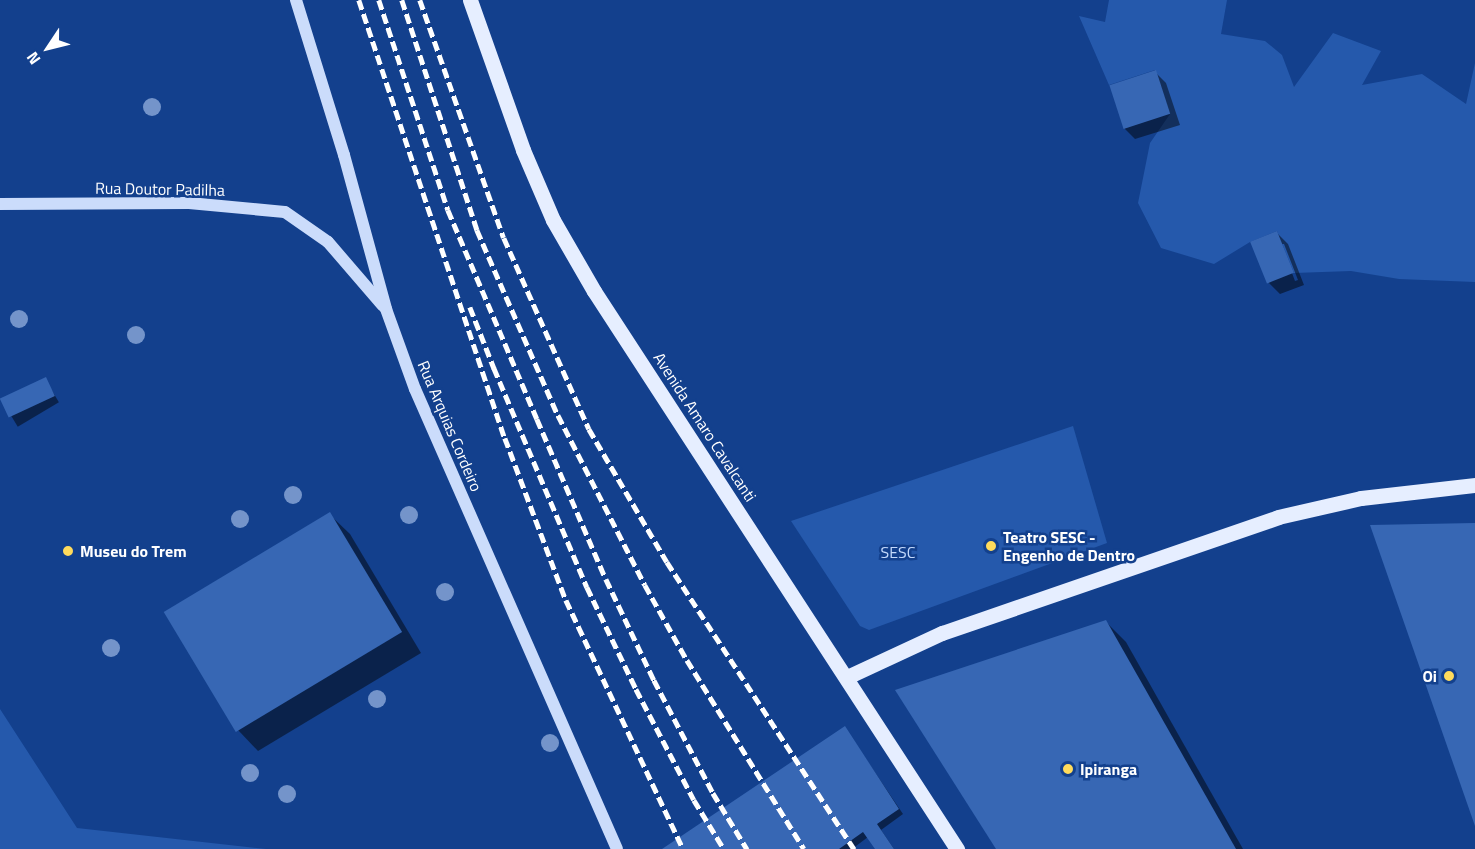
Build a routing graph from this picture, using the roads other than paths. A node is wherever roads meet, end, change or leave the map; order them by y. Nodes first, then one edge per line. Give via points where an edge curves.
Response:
1 (296, 0) edge
2 (470, 0) edge
3 (0, 204) edge
4 (386, 309) junction
5 (1475, 485) edge
6 (847, 677) junction
7 (617, 849) edge
8 (957, 849) edge

1 - 4 main road, Rua Arquias Cordeiro
2 - 6 main road, Avenida Amaro Cavalcanti via 523,150 553,220 594,291
3 - 4 main road, Rua Doutor Padilha via 189,203 285,212 328,242
4 - 7 main road, Rua Arquias Cordeiro via 436,439
5 - 6 main road via 1361,498 1278,517 942,633
6 - 8 main road, Avenida Amaro Cavalcanti

